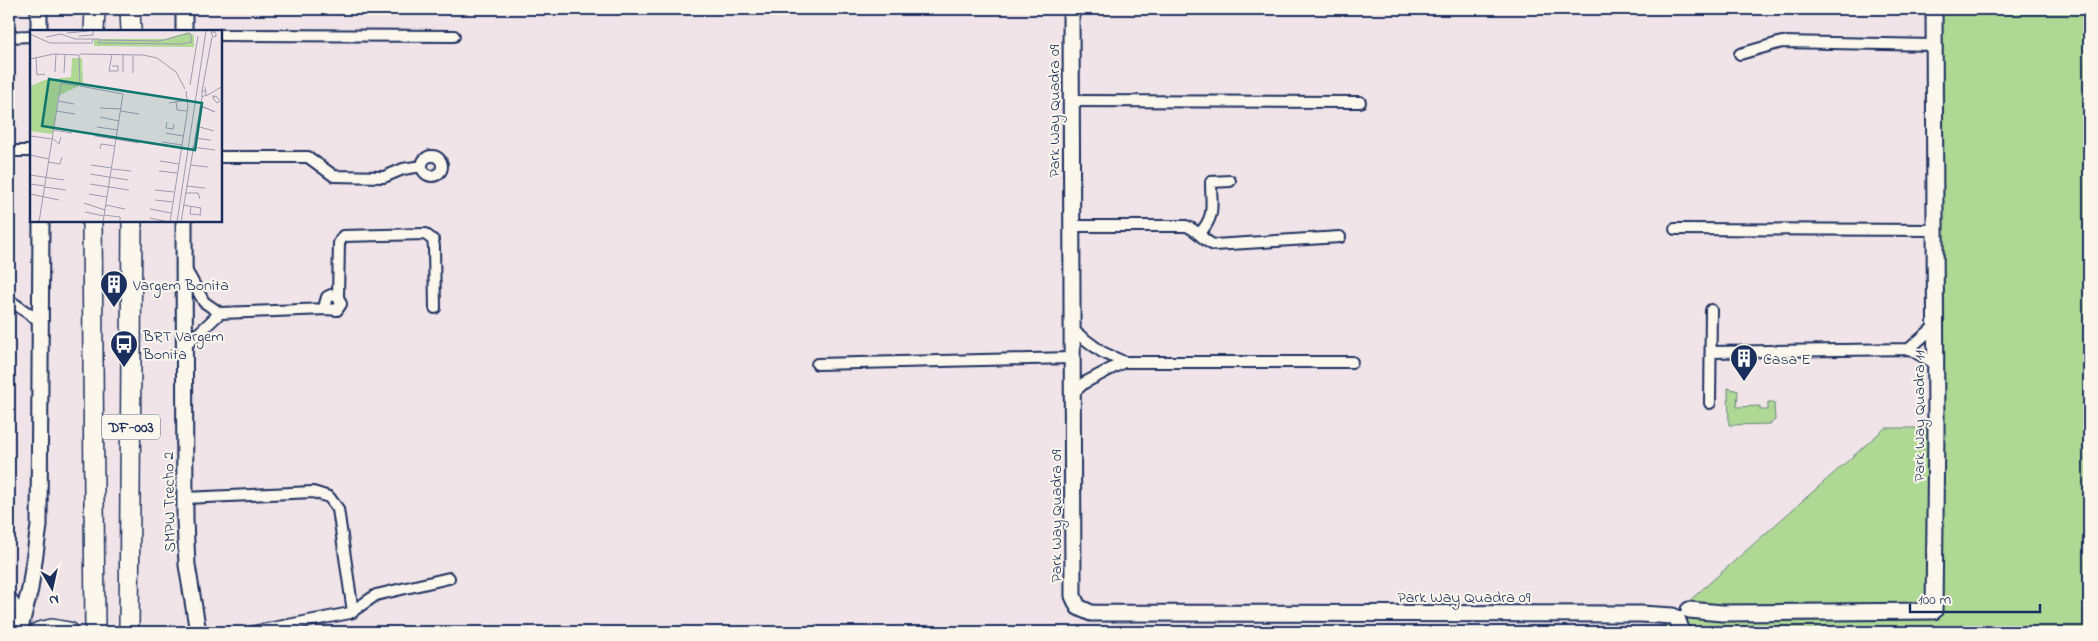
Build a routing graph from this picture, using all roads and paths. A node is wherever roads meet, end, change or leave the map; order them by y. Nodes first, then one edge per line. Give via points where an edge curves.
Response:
1 (39, 9) edge
2 (94, 9) edge
3 (130, 9) edge
4 (184, 9) edge
5 (1070, 9) edge
6 (1934, 9) edge
7 (39, 30) edge
8 (94, 30) edge
9 (130, 30) edge
10 (184, 30) edge
11 (222, 34) edge
12 (30, 36) edge
13 (454, 36) dead end
14 (9, 37) edge
15 (1934, 45) junction
16 (1740, 54) dead end
17 (1071, 101) junction
18 (1360, 102) dead end
19 (9, 151) edge
20 (30, 151) edge
21 (222, 157) edge
22 (422, 166) dead end
23 (1230, 181) dead end
24 (41, 222) edge
25 (92, 222) edge
26 (132, 222) edge
27 (184, 222) edge
28 (1071, 226) junction
29 (1675, 229) dead end
30 (1935, 230) junction
31 (1198, 234) junction
32 (1340, 237) dead end
33 (184, 267) junction
34 (9, 300) edge
35 (435, 308) dead end
36 (1711, 310) dead end
37 (220, 313) junction
38 (41, 322) junction
39 (1935, 326) junction
40 (1071, 329) junction
41 (184, 347) junction
42 (1909, 349) junction
43 (1102, 352) junction
44 (1711, 352) junction
45 (1072, 358) junction
46 (1124, 362) junction
47 (1352, 362) dead end
48 (817, 364) dead end
49 (1936, 364) junction
50 (1101, 373) junction
51 (1071, 395) junction
52 (1710, 403) dead end
53 (185, 498) junction
54 (449, 578) dead end
55 (30, 589) junction
56 (9, 597) edge
57 (353, 612) junction
58 (1682, 619) edge
59 (21, 625) edge
60 (40, 632) edge
61 (68, 632) edge
62 (95, 632) edge
63 (129, 632) edge
64 (198, 632) edge
65 (252, 632) edge

1 - 7 street
2 - 8 highway
3 - 9 highway
4 - 10 street
5 - 17 street, Park Way Quadra 09
6 - 15 street, Park Way Quadra 11
11 - 13 street
12 - 14 street
15 - 16 street via 1782,42
15 - 30 street, Park Way Quadra 11
17 - 18 street
17 - 28 street, Park Way Quadra 09
19 - 20 street
21 - 22 street via 308,157 334,176 384,178 402,169
23 - 31 street via 1211,182 1209,223
24 - 38 street
25 - 62 highway, DF-003
26 - 63 highway, DF-003
27 - 33 street, SMPW Trecho 2
28 - 31 street via 1177,225 1192,228
28 - 40 street, Park Way Quadra 09
29 - 30 street
30 - 39 street, Park Way Quadra 11
31 - 32 street via 1214,245
33 - 37 street via 199,295
33 - 41 street, SMPW Trecho 2
34 - 38 street
35 - 37 street via 434,247 433,240 425,234 343,236 339,243 338,297 327,297 327,309
36 - 44 street
37 - 41 street
38 - 55 street via 39,526
39 - 42 street
39 - 49 street, Park Way Quadra 11
40 - 43 street
40 - 45 street, Park Way Quadra 09
41 - 53 street, SMPW Trecho 2
42 - 44 street
42 - 49 street
43 - 46 street
43 - 50 street
44 - 52 street
45 - 48 street
45 - 51 street, Park Way Quadra 09
46 - 47 street
46 - 50 street
49 - 58 street, Park Way Quadra 11 via 1934,611 1722,613
50 - 51 street
51 - 58 street, Park Way Quadra 09 via 1073,596 1078,607 1088,613 1641,614
53 - 57 street via 313,492 328,497 338,509
53 - 64 street, SMPW Trecho 2 via 187,565
54 - 57 street via 376,595
55 - 56 street
55 - 59 street
56 - 59 street
57 - 65 street
60 - 61 highway via 52,629

